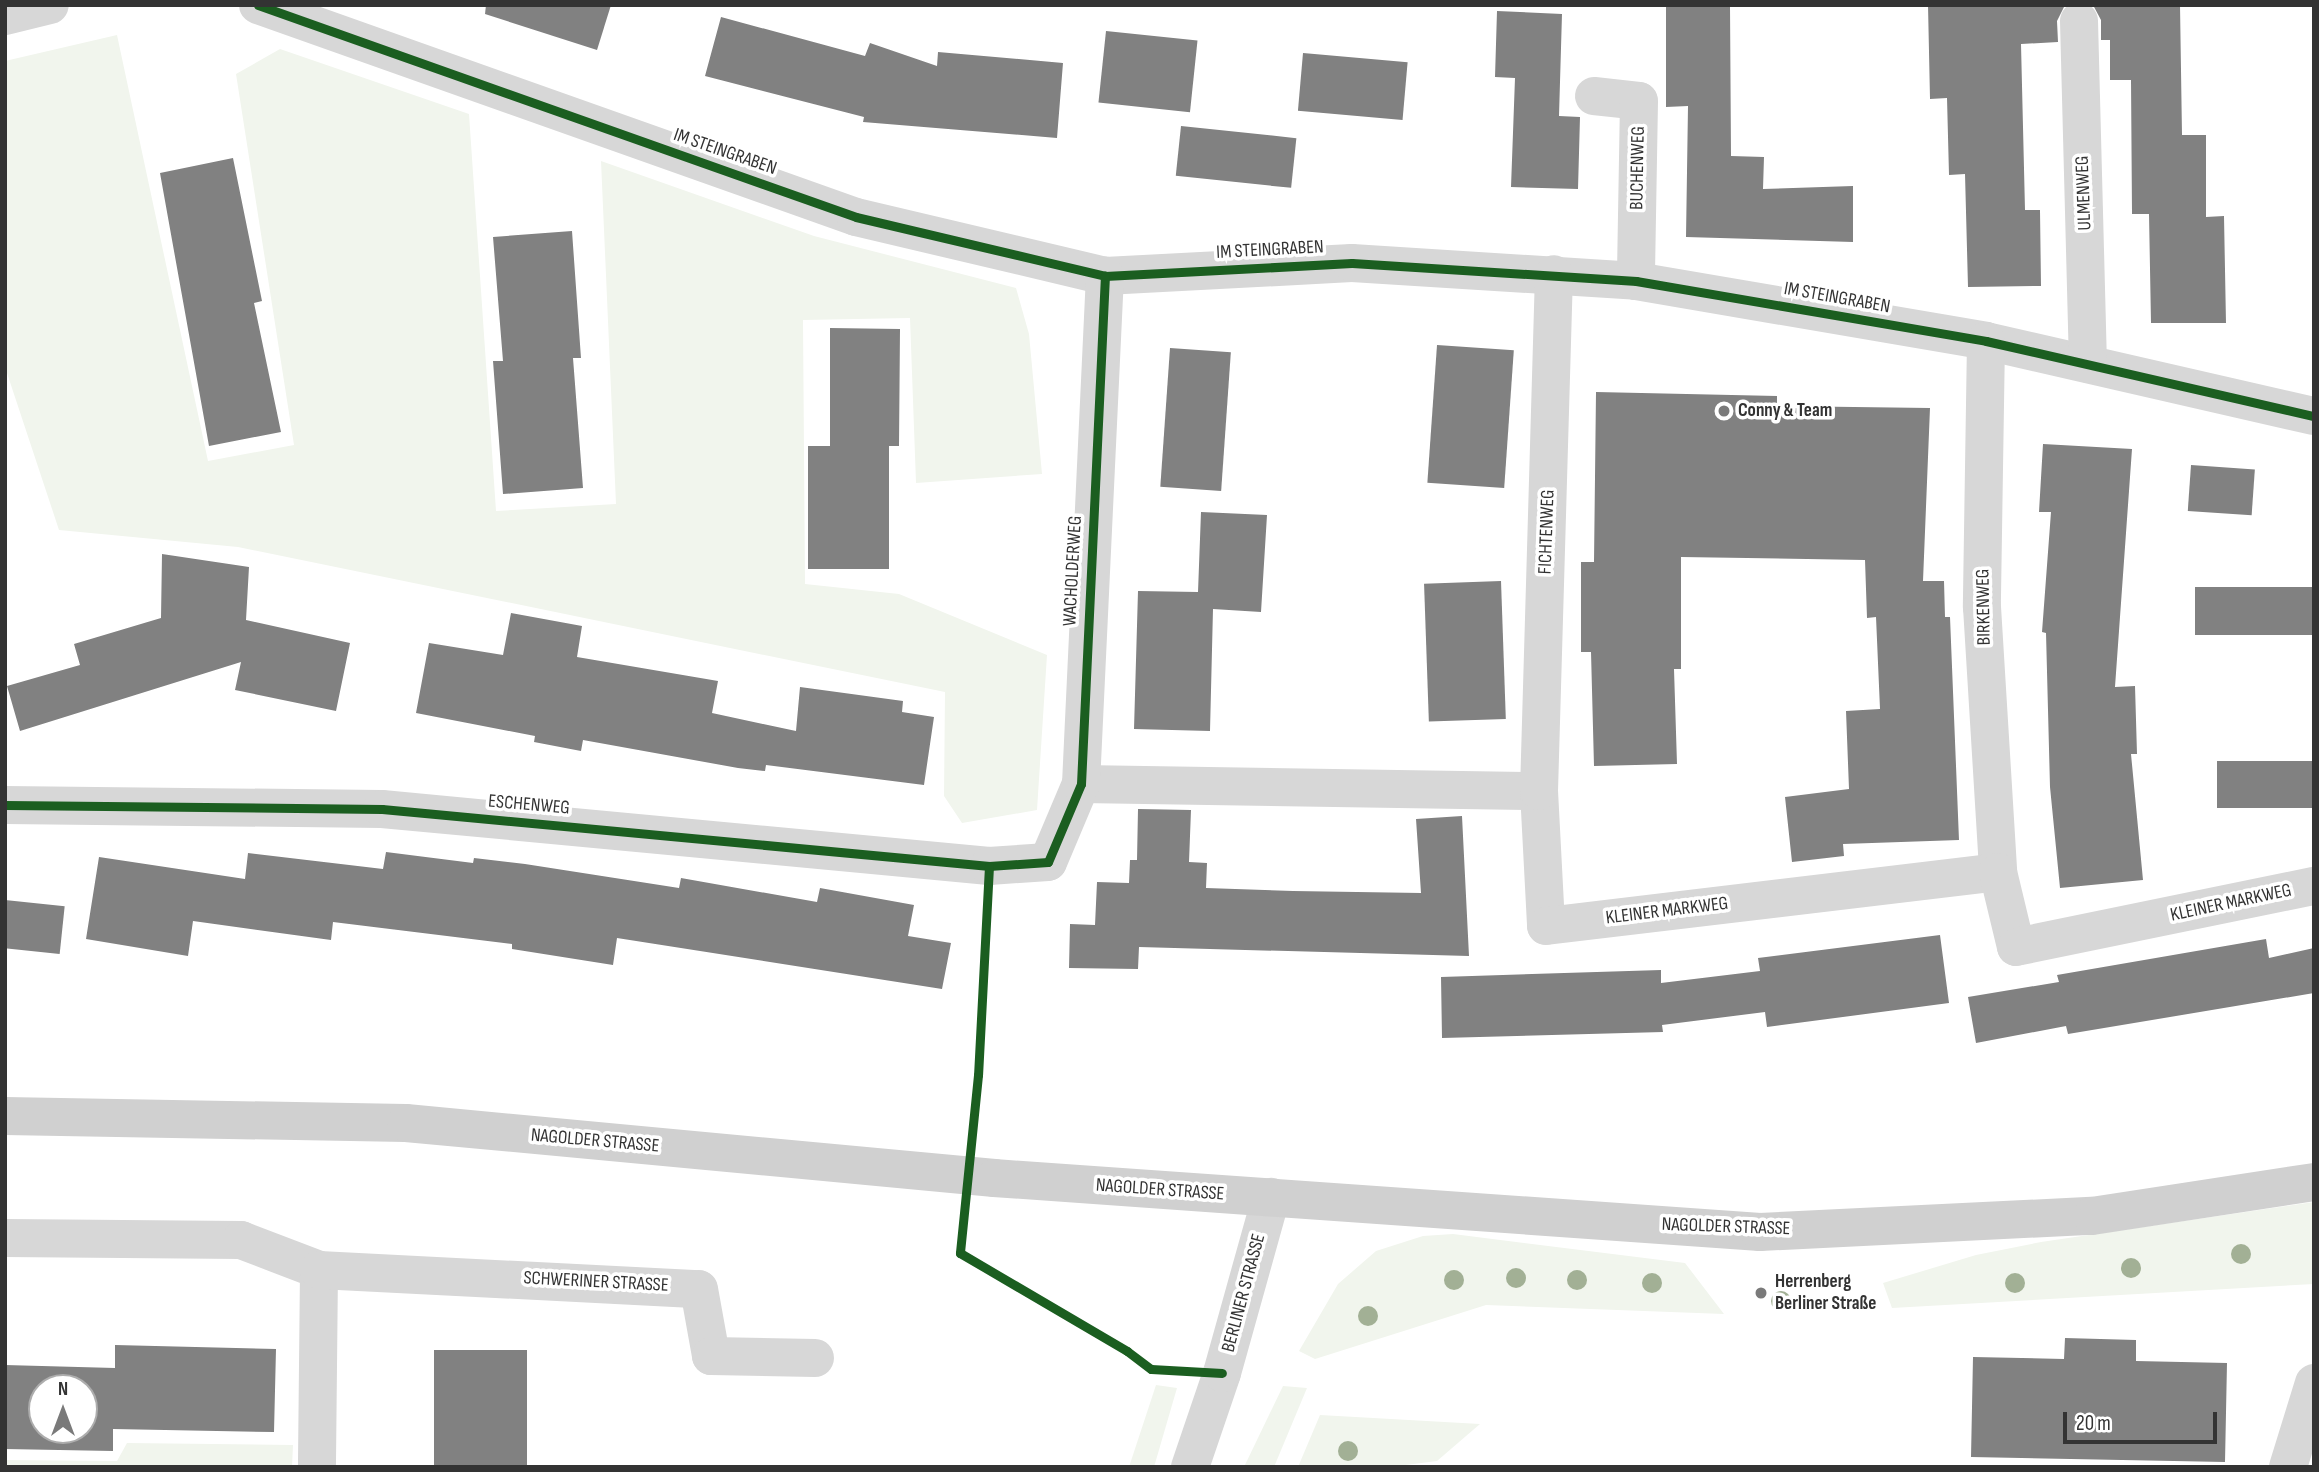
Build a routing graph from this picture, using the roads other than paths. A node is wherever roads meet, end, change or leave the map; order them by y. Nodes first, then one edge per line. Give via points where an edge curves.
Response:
1 (50, 5) edge
2 (258, 5) edge
3 (5, 16) edge
4 (2079, 22) dead end
5 (1594, 96) dead end
6 (1554, 274) junction
7 (1105, 276) junction
8 (1636, 281) junction
9 (1986, 341) junction
10 (2088, 364) junction
11 (2314, 416) edge
12 (1081, 784) junction
13 (1539, 791) junction
14 (5, 805) edge
15 (1048, 862) joint
16 (1998, 872) junction
17 (2314, 887) edge
18 (5, 1115) edge
19 (2314, 1182) edge
20 (1271, 1197) junction
21 (5, 1238) edge
22 (319, 1270) junction
23 (815, 1358) dead end
24 (2314, 1383) edge
25 (317, 1467) edge
26 (1190, 1467) edge
27 (2288, 1467) edge

1 - 3 street
2 - 7 street, IM STEINGRABEN via 856,217
4 - 10 street, ULMENWEG
5 - 8 street, BUCHENWEG via 1639,101
6 - 7 street, IM STEINGRABEN via 1352,263
6 - 8 street, IM STEINGRABEN
6 - 13 street, FICHTENWEG
7 - 12 street, WACHOLDERWEG
8 - 9 street, IM STEINGRABEN
9 - 10 street, IM STEINGRABEN
9 - 16 street, BIRKENWEG via 1982,607
10 - 11 street, IM STEINGRABEN
12 - 13 street
12 - 15 street, WACHOLDERWEG
13 - 16 street, KLEINER MARKWEG via 1546,926
14 - 15 street, ESCHENWEG via 382,809 989,866
16 - 17 street, KLEINER MARKWEG via 2016,947
18 - 20 main road, NAGOLDER STRASSE via 406,1124 995,1178
19 - 20 main road, NAGOLDER STRASSE via 2092,1216 1760,1232
20 - 26 street, BERLINER STRASSE via 1222,1373
21 - 22 street, SCHWERINER STRASSE via 241,1240
22 - 23 street, SCHWERINER STRASSE via 699,1289 711,1356
22 - 25 street
24 - 27 street

